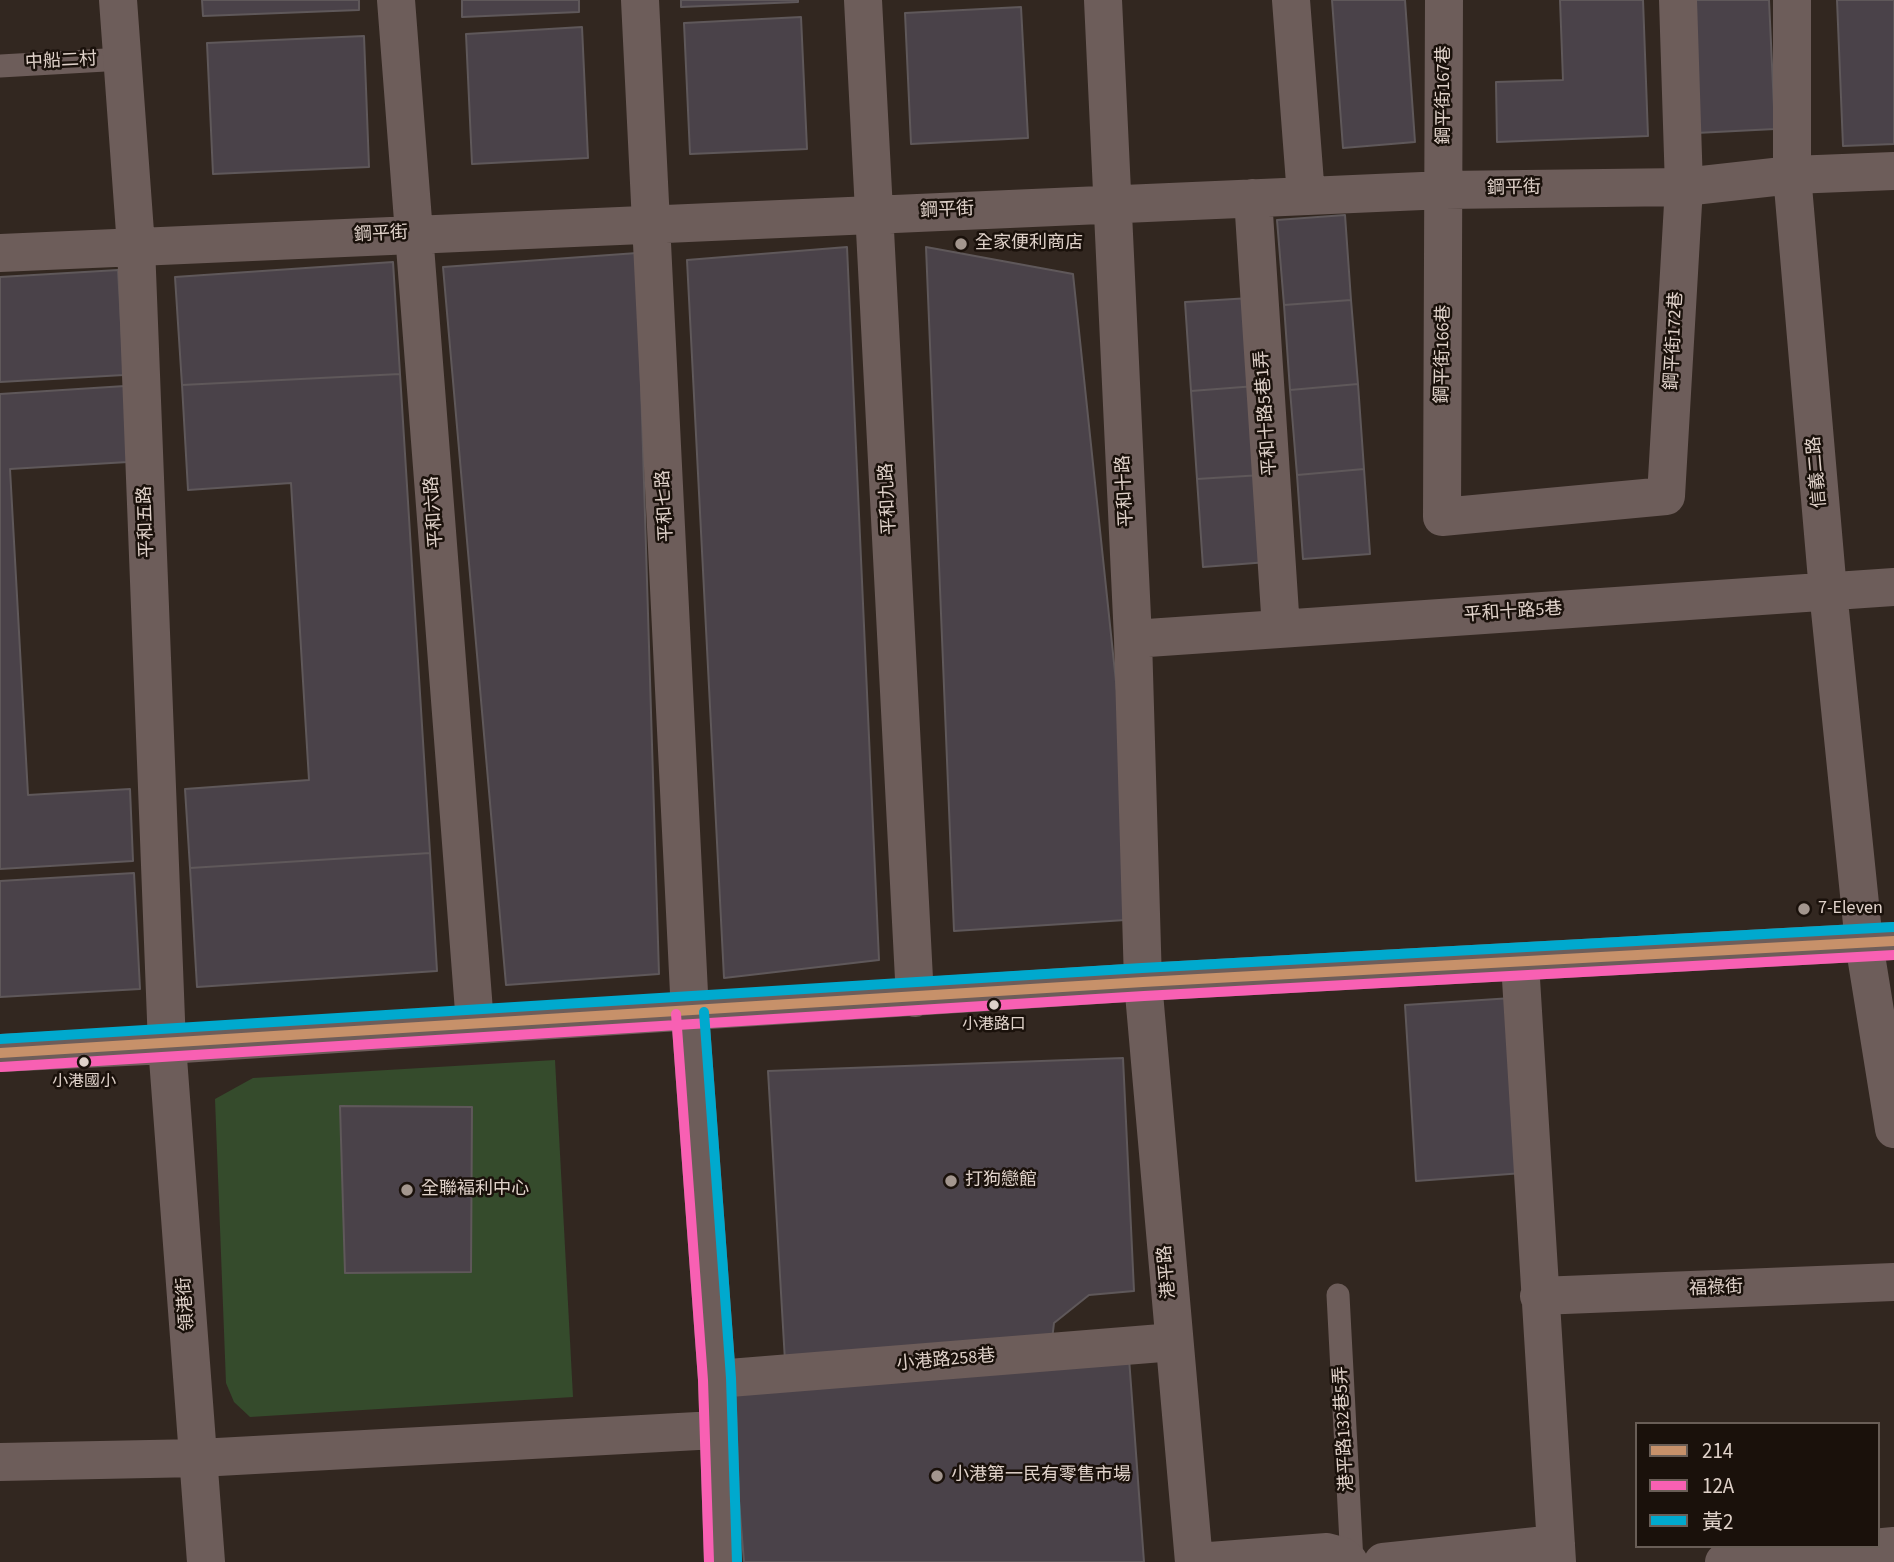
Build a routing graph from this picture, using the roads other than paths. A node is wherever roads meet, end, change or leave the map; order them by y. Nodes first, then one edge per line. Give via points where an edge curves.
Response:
1 (118, 0) edge
2 (396, 0) edge
3 (639, 0) edge
4 (863, 0) edge
5 (1103, 0) edge
6 (1291, 0) edge
7 (1444, 0) edge
8 (1678, 0) edge
9 (1792, 0) edge
10 (122, 59) junction
11 (0, 65) edge
12 (1894, 171) edge
13 (1792, 175) junction
14 (1684, 187) junction
15 (1445, 190) junction
16 (1306, 196) junction
17 (1253, 198) junction
18 (1112, 204) junction
19 (874, 214) junction
20 (653, 223) junction
21 (413, 234) junction
22 (136, 246) junction
23 (0, 253) edge
24 (1442, 517) joint
25 (1894, 587) edge
26 (1828, 591) junction
27 (1281, 629) junction
28 (1133, 639) junction
29 (1879, 942) edge
30 (1520, 963) junction
31 (1143, 982) junction
32 (915, 998) junction
33 (690, 1013) junction
34 (475, 1024) junction
35 (167, 1045) junction
36 (0, 1053) edge
37 (1894, 1129) edge
38 (1894, 1282) edge
39 (1338, 1295) dead end
40 (1539, 1296) junction
41 (1174, 1342) junction
42 (717, 1379) junction
43 (716, 1430) junction
44 (199, 1458) junction
45 (0, 1462) edge
46 (1873, 1548) edge
47 (1556, 1553) edge
48 (206, 1562) edge
49 (723, 1562) edge
50 (1196, 1562) edge
51 (1350, 1562) edge
52 (1383, 1562) edge
53 (1724, 1562) edge

1 - 10 street, 平和五路
2 - 21 street, 平和六路
3 - 20 street, 平和七路
4 - 19 street, 平和九路
5 - 18 street, 平和十路
6 - 16 street
7 - 15 street, 鋼平街167巷
8 - 14 street, 鋼平街172巷
9 - 13 street, 信義二路
10 - 11 lane, 中船二村
10 - 22 street, 平和五路
12 - 13 street, 鋼平街
13 - 14 street, 鋼平街
13 - 26 street, 信義二路
14 - 15 street, 鋼平街
14 - 24 street, 鋼平街172巷 via 1666,496
15 - 16 street, 鋼平街
15 - 24 street, 鋼平街166巷
16 - 17 street, 鋼平街
17 - 18 street, 鋼平街
17 - 27 street, 平和十路5巷1弄
18 - 19 street, 鋼平街
18 - 28 street, 平和十路
19 - 20 street, 鋼平街
19 - 32 street, 平和九路
20 - 21 street, 鋼平街
20 - 33 street, 平和七路
21 - 22 street, 鋼平街
21 - 34 street, 平和六路
22 - 23 street, 鋼平街
22 - 35 street, 平和五路
25 - 26 street, 平和十路5巷
26 - 27 street, 平和十路5巷
26 - 29 street, 信義二路
27 - 28 street, 平和十路5巷
28 - 31 street, 平和十路
29 - 30 street
29 - 37 street, 信義二路
30 - 31 street
30 - 40 street
31 - 32 street
31 - 41 street, 港平路
32 - 33 street
33 - 34 street
33 - 42 street, 平和七路
34 - 35 street
35 - 36 street
35 - 44 street, 領港街
38 - 40 street, 福祿街
39 - 51 lane, 港平路132巷5弄
40 - 47 street
41 - 42 street, 小港路258巷
41 - 50 street, 港平路
42 - 43 street, 平和七路
43 - 44 street
43 - 49 street, 平和七路
44 - 45 street
44 - 48 street, 領港街
46 - 53 street
47 - 52 street
50 - 51 street via 1327,1552

